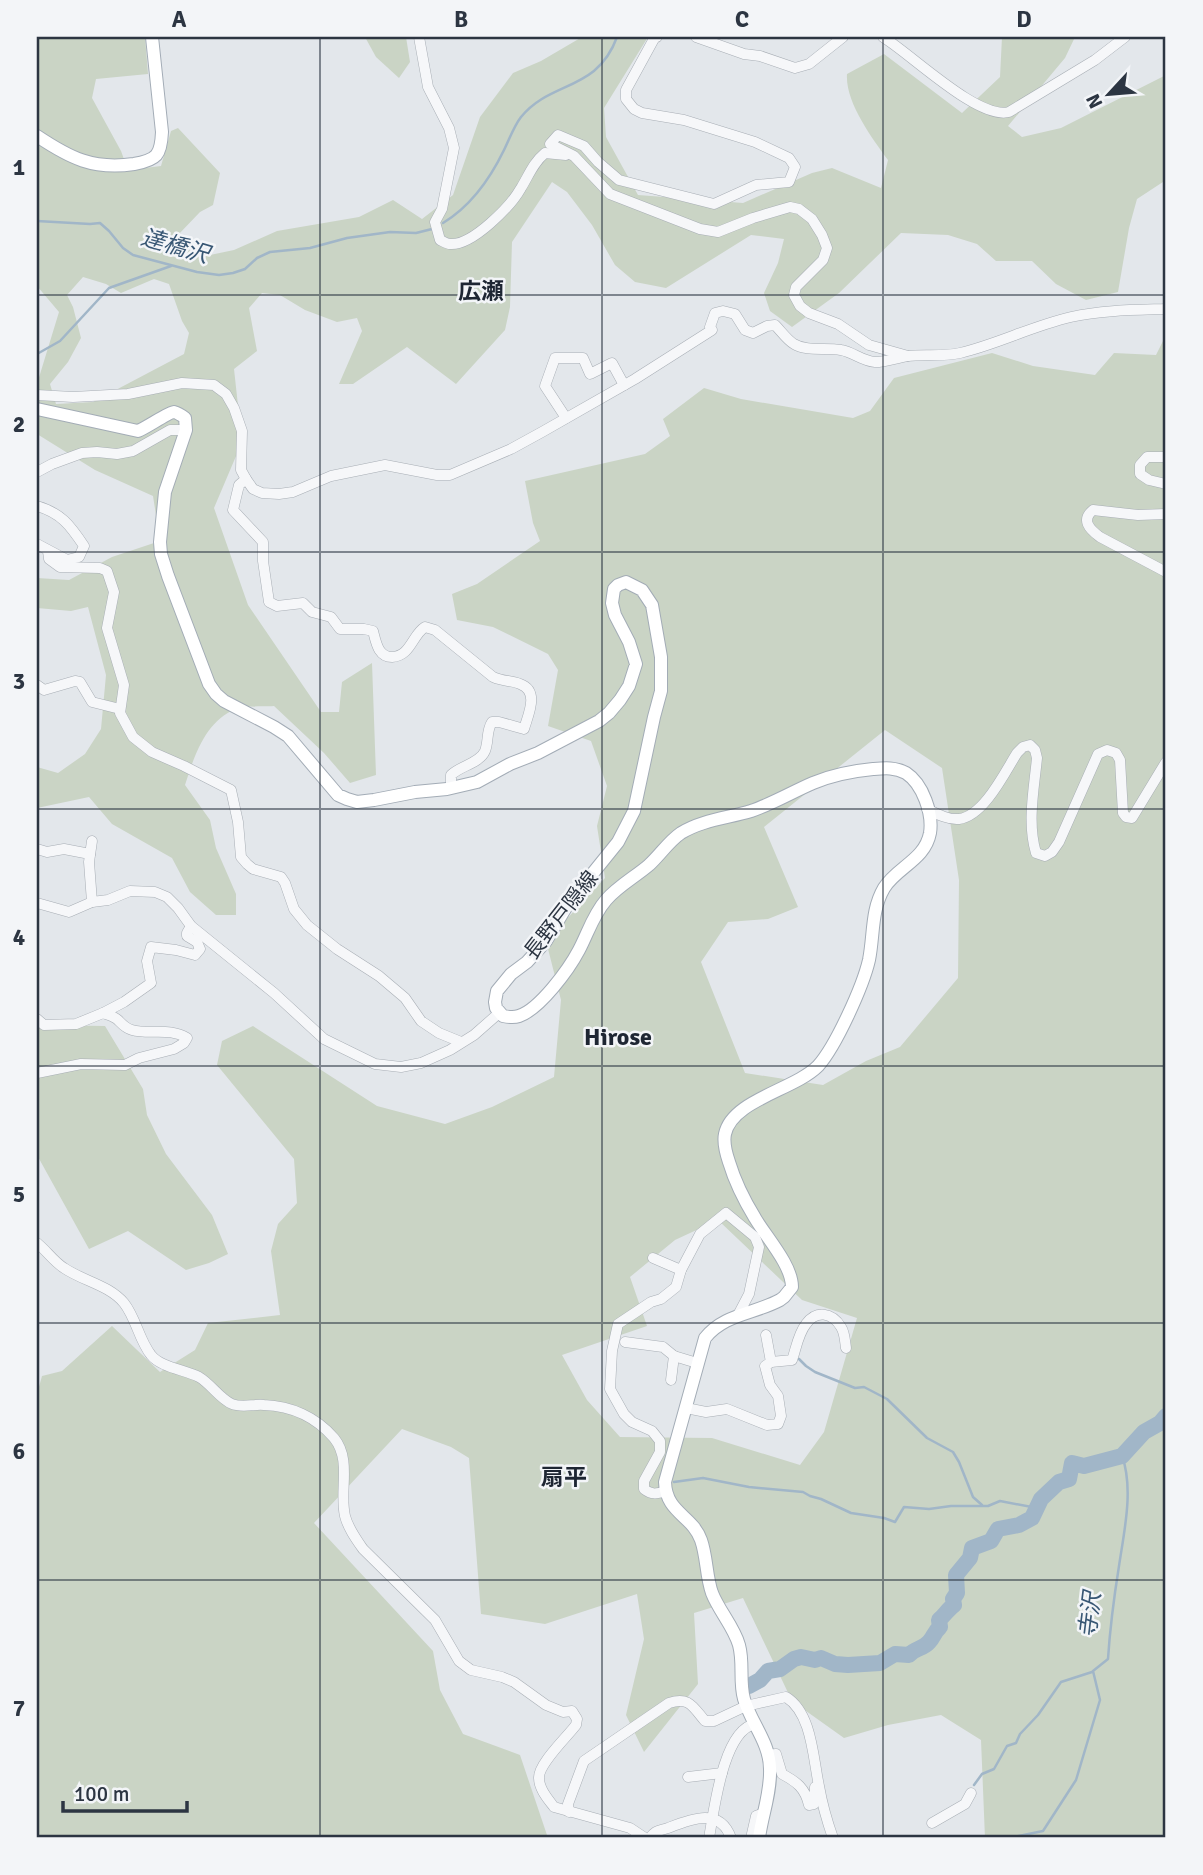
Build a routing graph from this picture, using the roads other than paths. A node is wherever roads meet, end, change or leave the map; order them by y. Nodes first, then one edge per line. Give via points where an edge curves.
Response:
1 (152, 37) edge
2 (419, 37) edge
3 (657, 37) edge
4 (696, 37) edge
5 (843, 37) edge
6 (883, 37) edge
7 (1125, 37) edge
8 (37, 136) edge
9 (574, 156) junction
10 (1166, 309) edge
11 (909, 356) junction
12 (624, 385) junction
13 (37, 395) edge
14 (37, 409) edge
15 (566, 418) junction
16 (186, 430) junction
17 (1166, 457) edge
18 (37, 472) edge
19 (246, 479) junction
20 (1166, 484) edge
21 (37, 506) edge
22 (1166, 514) edge
23 (37, 544) edge
24 (48, 551) junction
25 (1166, 572) edge
26 (41, 687) edge
27 (37, 699) edge
28 (120, 709) junction
29 (1166, 762) edge
30 (451, 788) junction
31 (927, 809) junction
32 (92, 841) dead end
33 (40, 851) edge
34 (90, 854) junction
35 (92, 902) junction
36 (37, 903) edge
37 (191, 926) junction
38 (103, 1013) junction
39 (499, 1013) junction
40 (37, 1019) edge
41 (461, 1042) junction
42 (37, 1073) edge
43 (37, 1243) edge
44 (653, 1258) dead end
45 (681, 1270) junction
46 (738, 1315) junction
47 (766, 1335) dead end
48 (625, 1342) dead end
49 (846, 1349) dead end
50 (674, 1356) junction
51 (771, 1362) junction
52 (697, 1363) junction
53 (671, 1380) dead end
54 (686, 1408) junction
55 (666, 1491) junction
56 (746, 1706) junction
57 (755, 1724) junction
58 (768, 1755) junction
59 (722, 1773) junction
60 (688, 1777) dead end
61 (818, 1784) junction
62 (971, 1793) dead end
63 (569, 1812) junction
64 (764, 1813) junction
65 (713, 1819) junction
66 (932, 1823) dead end
67 (647, 1838) edge
68 (709, 1838) edge
69 (731, 1838) edge
70 (751, 1838) edge
71 (760, 1838) edge
72 (833, 1838) edge

1 - 8 main road via 162,132 158,155 108,167 79,160
2 - 9 street via 428,87 454,148 442,209 435,222 440,240 452,244 468,239 496,219 545,153
3 - 9 street via 626,90 634,109 755,142 789,158 795,167 789,182 756,185 714,204 619,180 584,146 558,135 551,144
4 - 5 street via 796,68 809,64
6 - 7 street via 978,106 1000,114 1056,85
9 - 11 street via 610,194 700,229 718,232 790,207 799,209 812,219 827,248 823,260 796,287 794,295 800,306 869,345
10 - 11 street via 1074,317 982,348
11 - 12 street via 877,362 838,349 794,345 775,326 753,333 745,330 736,314 723,311 715,313 712,330
12 - 15 street
12 - 15 street via 612,363 590,374 583,358 555,358 545,386
13 - 19 street via 128,394 183,383 214,385 234,408 242,432
14 - 16 main road via 138,431 177,412 185,418
15 - 19 street via 511,449 450,475 385,465 331,476 279,494 253,489
16 - 18 street via 170,430 133,452 82,453
16 - 30 main road, 長野戸隠線 via 165,492 161,554 216,694 288,736 346,799 357,802
17 - 20 street via 1147,457 1140,474
19 - 30 street via 239,485 233,510 263,542 269,602 277,606 303,603 312,612 331,617 340,629 373,631 387,657 406,652 425,627 435,630 493,677 529,690 532,698 524,729 492,722 485,751 451,775
21 - 24 street via 55,512 84,546 79,557 67,560
22 - 25 street via 1093,510 1086,520 1100,537
23 - 24 street
24 - 28 street via 49,559 61,567 107,571 114,592 107,628 124,685
26 - 27 street
26 - 28 street via 80,682 92,702
28 - 41 street via 133,737 152,752 231,790 241,857 253,869 281,877 294,909 307,925 379,976 405,998 421,1021
29 - 31 street via 1132,818 1122,813 1120,760 1107,750 1098,754 1059,842 1045,856 1036,853 1032,840 1037,758 1030,745 1017,753 986,801 970,816 957,820
30 - 39 main road, 長野戸隠線 via 477,782 609,713 629,686 636,664 615,615 614,589 626,582 642,590 654,610 662,657 661,684 634,811 618,842 573,897 546,941 497,991
31 - 39 main road, 長野戸隠線 via 911,776 879,768 815,782 759,808 691,828 605,901 576,956 543,998 519,1016
31 - 46 main road, 長野戸隠線 via 928,844 882,892 862,984 829,1051 805,1077 745,1107 726,1130 726,1153 739,1189 792,1282 780,1300
32 - 34 street
33 - 34 street
34 - 35 street
35 - 36 street via 69,912
35 - 37 street via 130,891 155,892 178,908
37 - 38 street via 187,936 199,945 199,952 151,947 147,961 151,983
37 - 41 street via 324,1039 375,1064 401,1067 421,1063
38 - 40 street via 76,1024 44,1025
38 - 42 street via 133,1030 187,1038 174,1049 125,1065 81,1064
39 - 41 street
43 - 63 street via 63,1268 109,1291 124,1304 159,1363 201,1378 229,1403 286,1407 326,1429 341,1453 346,1518 355,1536 435,1620 459,1661 471,1670 514,1682 546,1705 572,1711 576,1725 540,1769 539,1779 554,1807
44 - 45 street
45 - 46 street via 700,1234 726,1213 755,1237 759,1247 749,1294
45 - 55 street via 676,1287 618,1324 612,1351 610,1389 624,1414 660,1441 644,1489 651,1494
46 - 52 main road, 長野戸隠線 via 709,1334
47 - 51 street
48 - 50 street via 663,1347
49 - 51 street via 843,1329 822,1313 804,1326 792,1360
50 - 52 street
50 - 53 street
51 - 54 street via 765,1366 778,1396 778,1424 767,1425 727,1409 706,1412
52 - 54 main road, 長野戸隠線
54 - 55 main road, 長野戸隠線
55 - 56 main road via 701,1541 709,1583 740,1646
56 - 57 main road
56 - 61 street via 786,1697 792,1701 811,1740
56 - 63 street via 705,1721 687,1701 669,1703 584,1761
57 - 58 main road
57 - 59 street via 736,1740
58 - 61 street via 776,1754 782,1774 806,1792 809,1805 814,1804
58 - 64 main road via 769,1792
59 - 60 street
59 - 65 street
61 - 72 street
62 - 66 street via 965,1804
63 - 67 street via 631,1828
64 - 70 street via 756,1815
64 - 71 main road
65 - 67 street via 677,1823 655,1830
65 - 68 street
65 - 69 street via 722,1823

